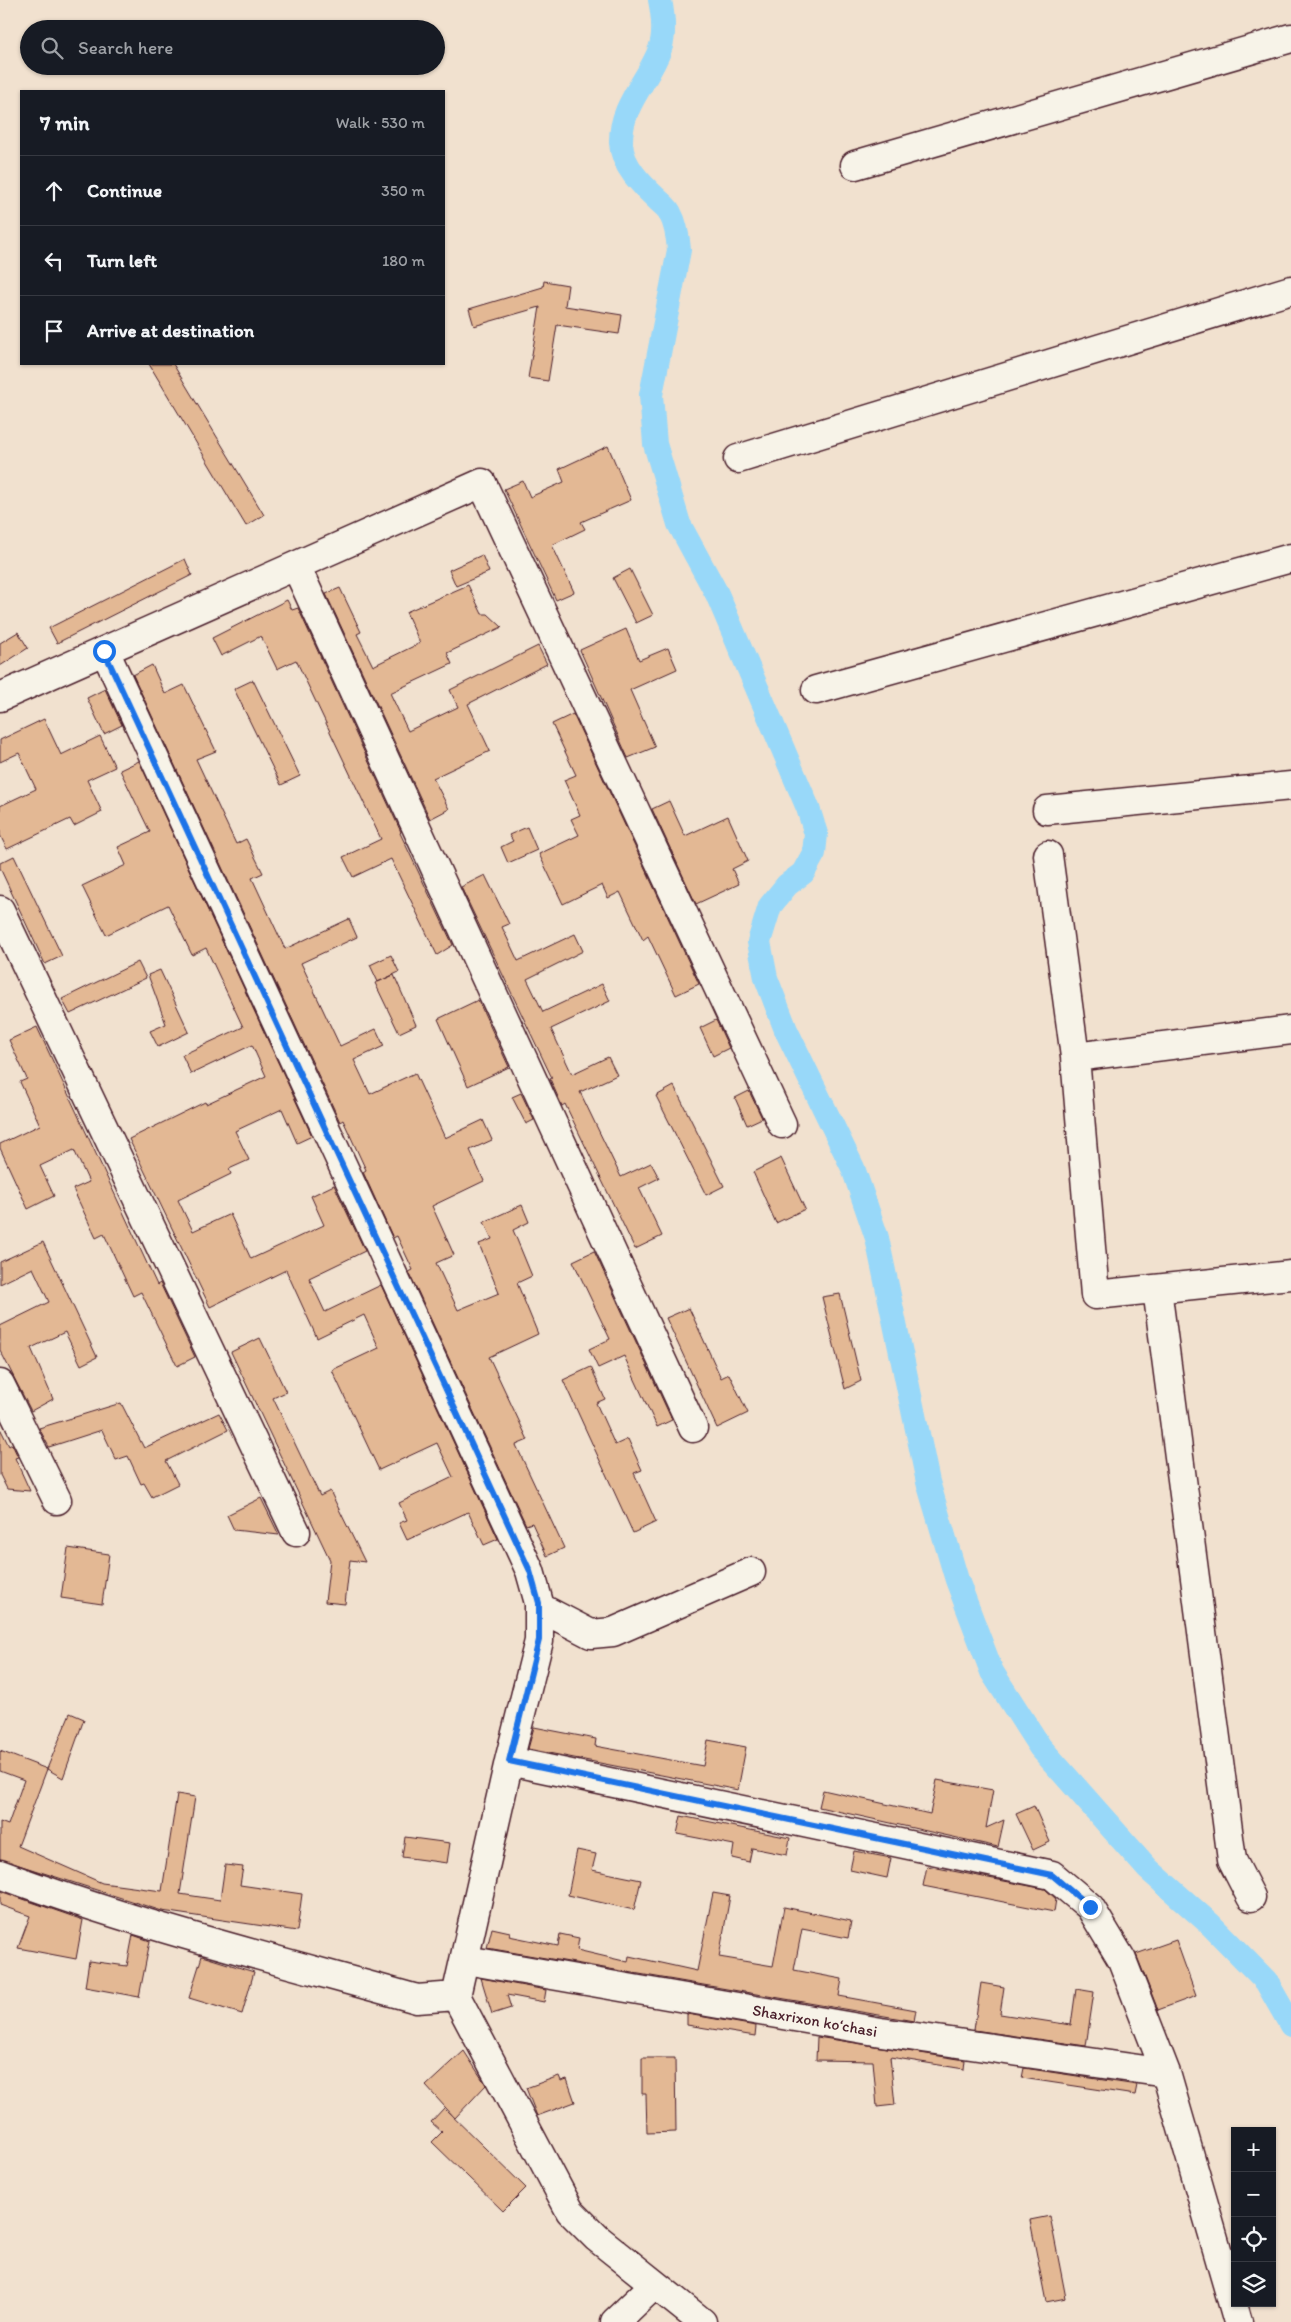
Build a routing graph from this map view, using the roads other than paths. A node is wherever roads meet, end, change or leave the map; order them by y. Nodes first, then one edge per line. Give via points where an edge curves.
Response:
1 (1291, 38) edge
2 (855, 165) dead end
3 (1291, 290) edge
4 (738, 459) dead end
5 (1291, 558) edge
6 (296, 566) junction
7 (104, 651) junction
8 (816, 690) dead end
9 (0, 697) edge
10 (1291, 786) edge
11 (1047, 810) dead end
12 (1048, 855) dead end
13 (0, 910) edge
14 (1291, 1030) edge
15 (1075, 1057) junction
16 (782, 1124) dead end
17 (1291, 1275) edge
18 (1157, 1289) junction
19 (0, 1384) edge
20 (693, 1428) dead end
21 (56, 1500) dead end
22 (296, 1532) dead end
23 (751, 1572) dead end
24 (539, 1608) junction
25 (509, 1761) junction
26 (0, 1874) edge
27 (1251, 1897) dead end
28 (466, 1960) junction
29 (456, 1996) junction
30 (1166, 2073) junction
31 (654, 2285) junction
32 (615, 2322) edge
33 (702, 2322) edge
34 (1238, 2322) edge

1 - 2 street
3 - 4 street
5 - 8 street
6 - 7 street
6 - 16 street via 482,483
6 - 20 street
7 - 9 street
7 - 24 street via 526,1562
10 - 11 street
12 - 15 street
13 - 22 street
14 - 15 street
15 - 18 street via 1095,1295
17 - 18 street
18 - 27 street via 1232,1860
19 - 21 street
23 - 24 street via 612,1632 591,1634
24 - 25 street via 539,1640
25 - 28 street
25 - 30 street via 1052,1875 1090,1907 1122,1960
26 - 29 street via 57,1896 142,1922 418,1999
28 - 29 street
28 - 30 street, Shaxrixon koʻchasi via 881,2032
29 - 31 street via 570,2211
30 - 34 street
31 - 32 street
31 - 33 street

